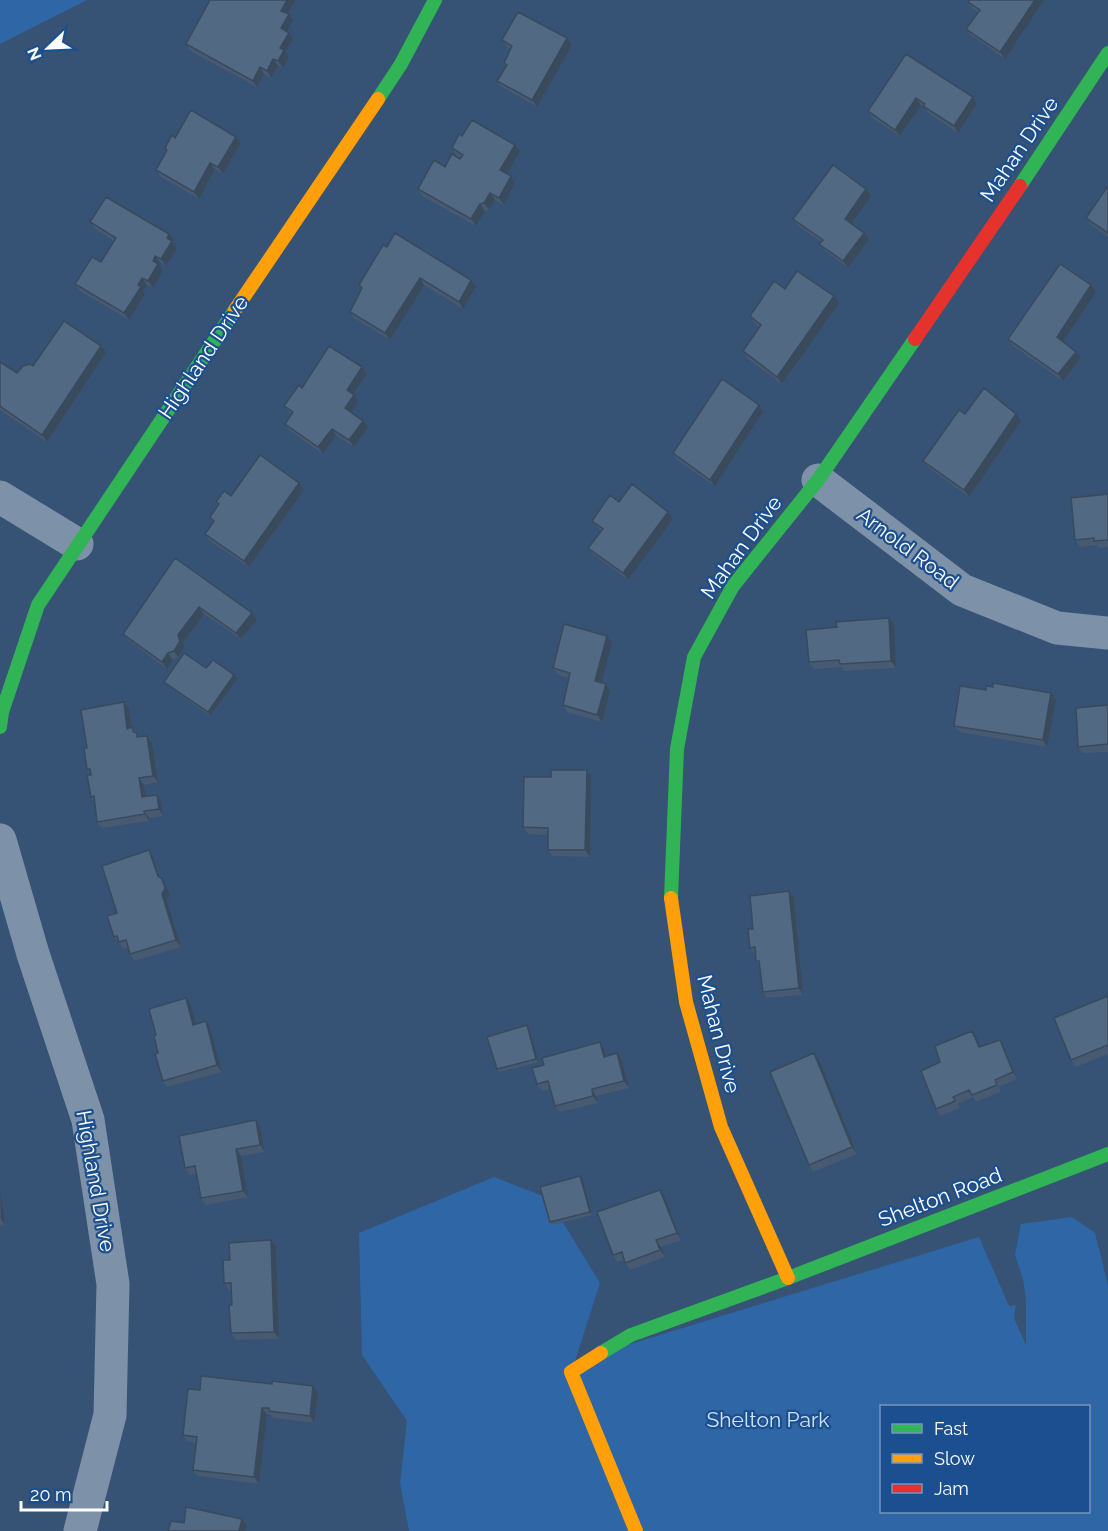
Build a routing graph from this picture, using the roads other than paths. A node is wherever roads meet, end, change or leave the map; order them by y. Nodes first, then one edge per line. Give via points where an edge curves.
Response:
1 (435, 0) edge
2 (1108, 52) edge
3 (818, 480) junction
4 (0, 497) edge
5 (77, 544) junction
6 (1108, 633) edge
7 (0, 727) edge
8 (0, 840) edge
9 (1108, 1154) edge
10 (788, 1278) junction
11 (80, 1531) edge
12 (636, 1531) edge

1 - 5 street, Highland Drive via 401,64
2 - 3 street, Mahan Drive
3 - 6 street, Arnold Road via 962,590 1057,628
3 - 10 street, Mahan Drive via 733,586 694,657 677,749 671,898 686,1002 721,1127
4 - 5 street
5 - 7 street, Highland Drive via 38,605
8 - 11 street, Highland Drive via 88,1120 113,1284 110,1415
9 - 10 street, Shelton Road
10 - 12 street, Shelton Road via 631,1335 571,1372

